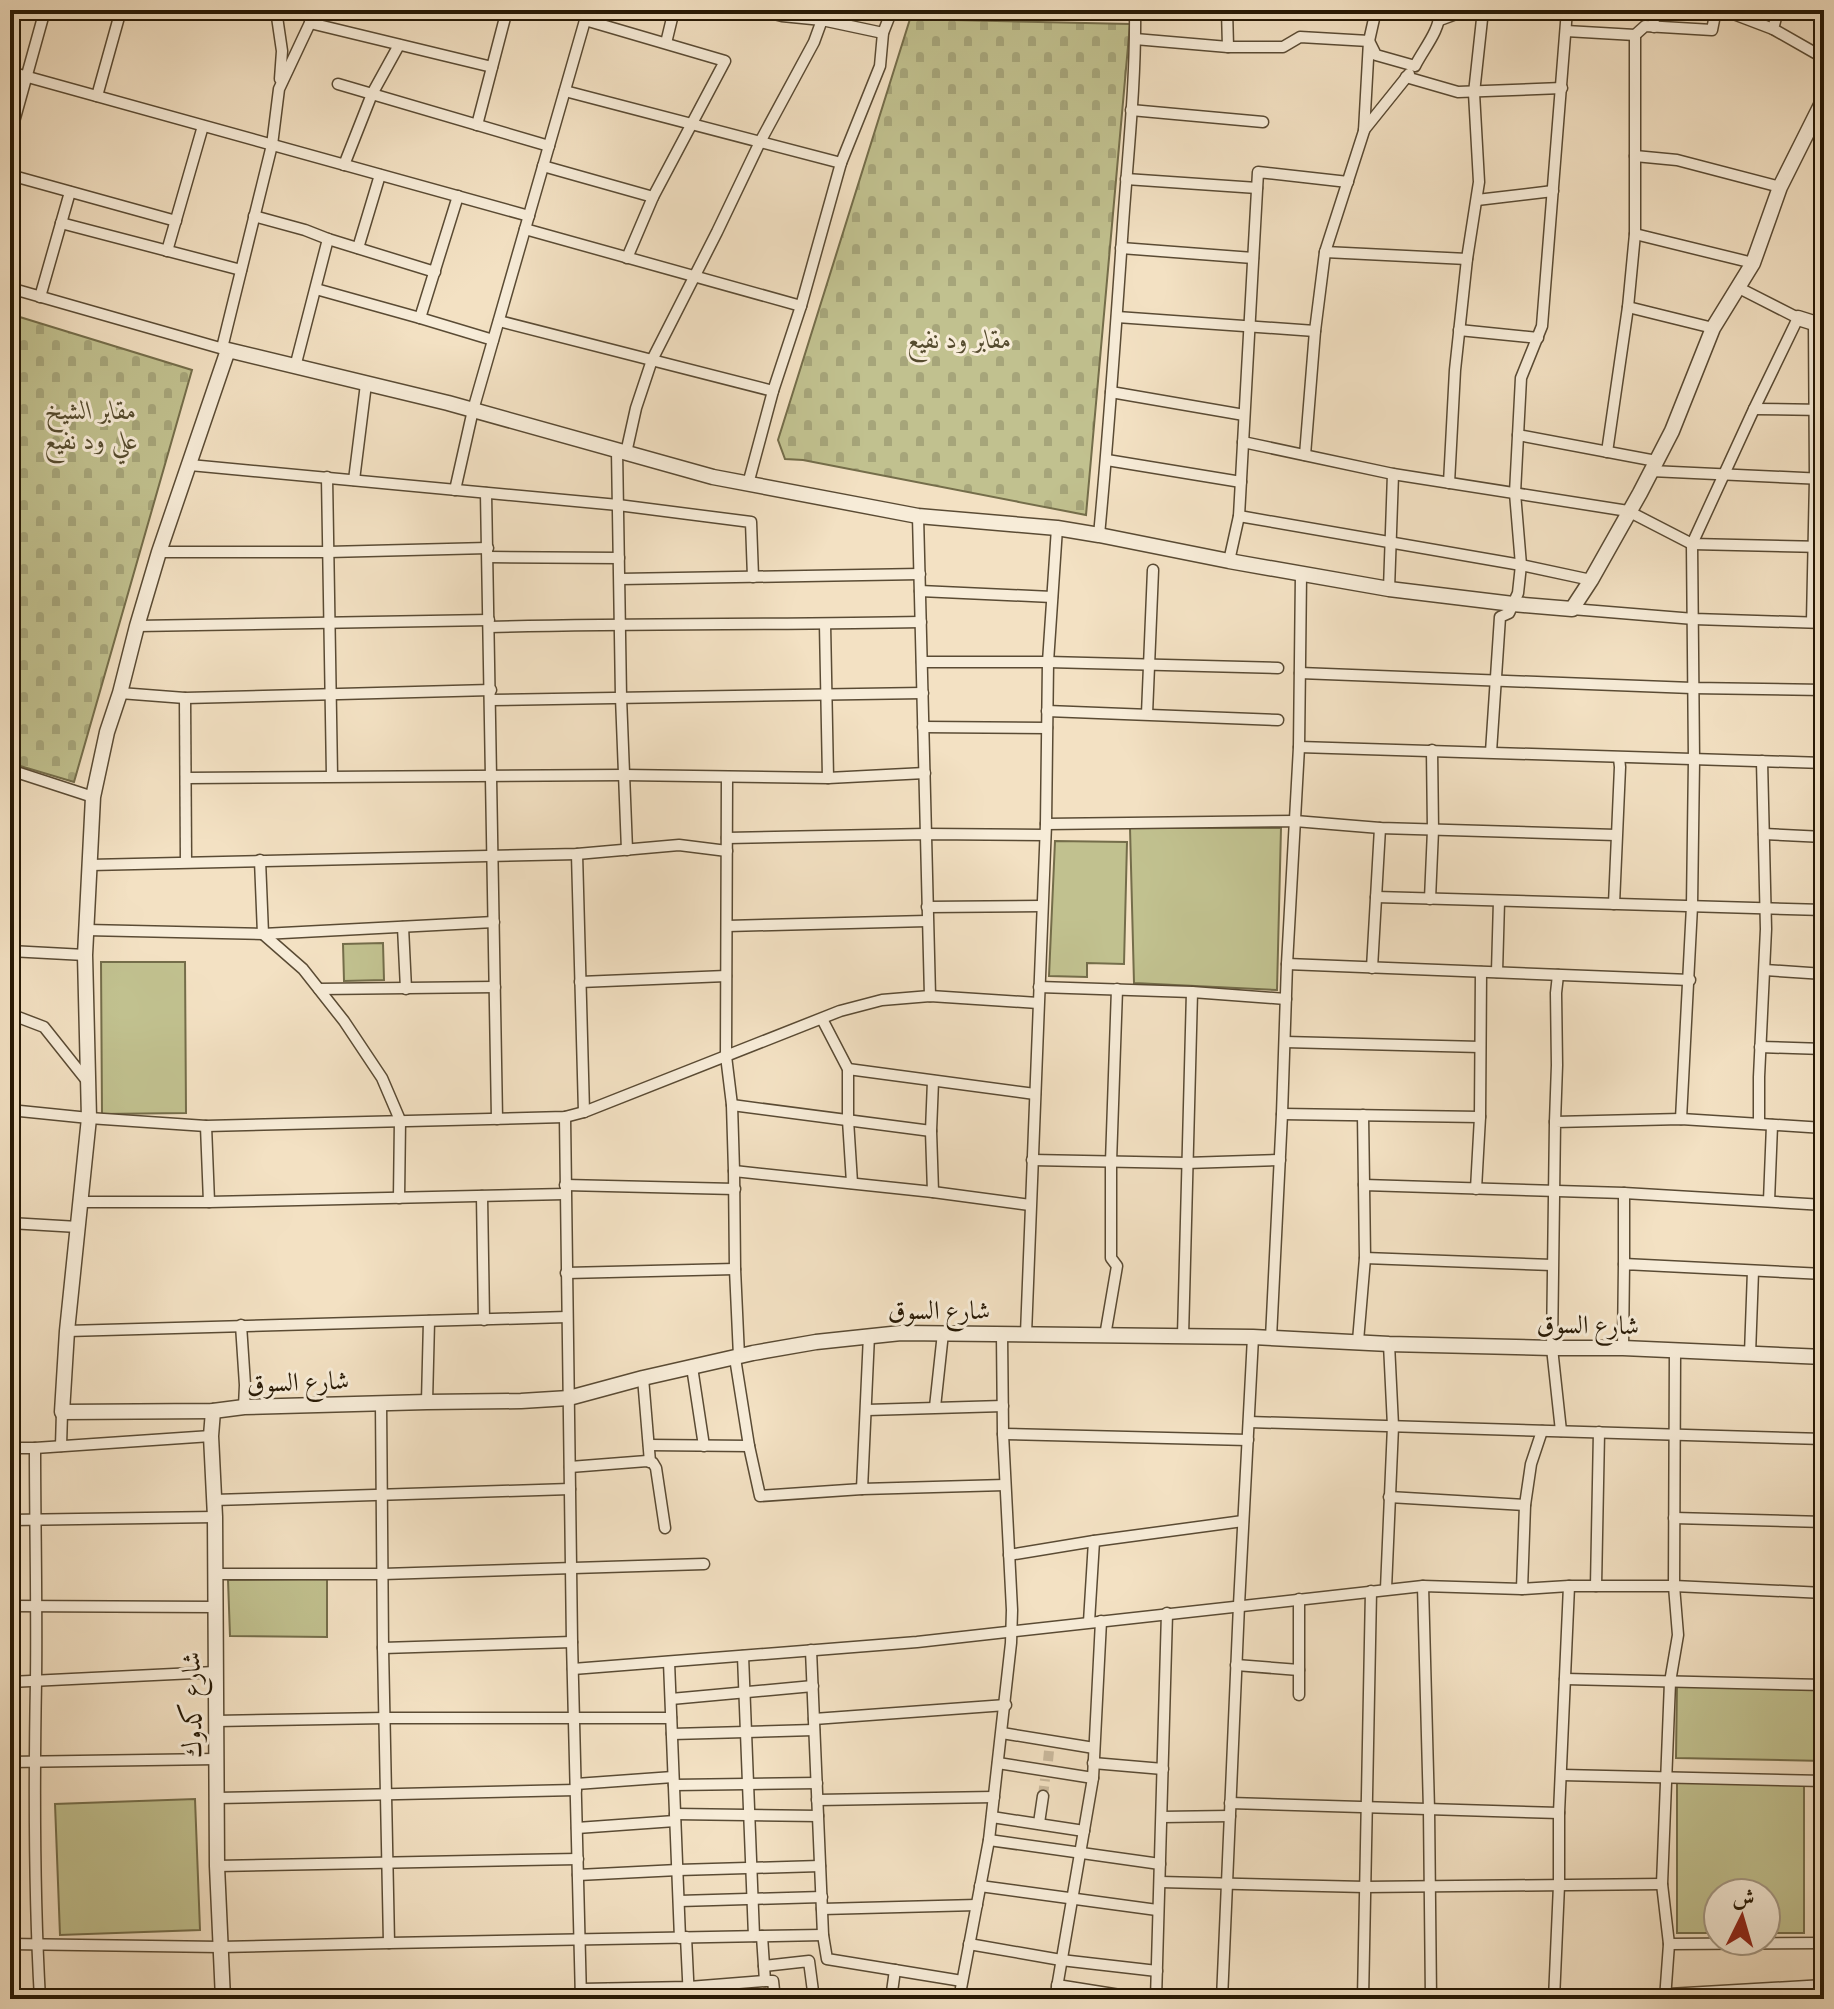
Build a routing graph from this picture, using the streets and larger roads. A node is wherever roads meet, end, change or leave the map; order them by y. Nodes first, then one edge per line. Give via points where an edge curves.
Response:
1 (45, 10) edge
2 (121, 10) edge
3 (276, 10) edge
4 (314, 10) edge
5 (507, 10) edge
6 (563, 10) edge
7 (674, 10) edge
8 (759, 10) edge
9 (892, 10) edge
10 (1135, 10) edge
11 (1227, 10) edge
12 (1376, 10) edge
13 (1467, 10) edge
14 (1483, 10) edge
15 (1567, 10) edge
16 (1653, 10) edge
17 (1716, 10) edge
18 (1723, 10) edge
19 (1778, 10) edge
20 (586, 15) edge
21 (826, 15) edge
22 (1440, 15) edge
23 (310, 23) junction
24 (1654, 27) junction
25 (1773, 29) junction
26 (1566, 31) junction
27 (883, 33) junction
28 (1635, 35) junction
29 (1135, 39) junction
30 (1369, 41) junction
31 (666, 43) junction
32 (399, 45) junction
33 (1228, 47) junction
34 (1824, 58) edge
35 (1415, 66) junction
36 (492, 67) junction
37 (10, 72) edge
38 (28, 77) junction
39 (1406, 77) junction
40 (338, 84) dead end
41 (1562, 88) junction
42 (279, 89) junction
43 (565, 91) junction
44 (1474, 93) junction
45 (372, 94) junction
46 (97, 96) junction
47 (1824, 99) edge
48 (1131, 110) junction
49 (1263, 122) dead end
50 (692, 124) junction
51 (477, 125) junction
52 (203, 126) junction
53 (1364, 131) junction
54 (10, 136) edge
55 (760, 142) junction
56 (272, 145) junction
57 (549, 146) junction
58 (1635, 156) junction
59 (841, 163) junction
60 (344, 165) junction
61 (543, 166) junction
62 (10, 175) edge
63 (380, 175) junction
64 (1126, 179) junction
65 (1348, 182) junction
66 (1780, 187) junction
67 (1257, 188) junction
68 (1553, 191) junction
69 (70, 192) junction
70 (458, 196) junction
71 (653, 197) junction
72 (1477, 200) junction
73 (254, 216) junction
74 (529, 216) junction
75 (176, 221) junction
76 (61, 223) junction
77 (525, 229) junction
78 (1635, 234) junction
79 (328, 239) junction
80 (358, 248) junction
81 (1121, 248) junction
82 (167, 251) junction
83 (1325, 252) junction
84 (627, 258) junction
85 (1253, 258) junction
86 (1467, 259) junction
87 (1753, 263) junction
88 (241, 270) junction
89 (435, 272) junction
90 (695, 277) junction
91 (10, 288) edge
92 (1739, 288) junction
93 (316, 289) junction
94 (40, 297) junction
95 (801, 306) junction
96 (1628, 307) junction
97 (1117, 317) junction
98 (420, 318) junction
99 (1798, 318) junction
100 (499, 321) junction
101 (1819, 323) edge
102 (1249, 326) junction
103 (1713, 328) junction
104 (1459, 330) junction
105 (1315, 331) junction
106 (1538, 338) junction
107 (493, 340) junction
108 (225, 349) junction
109 (652, 360) junction
110 (295, 367) junction
111 (366, 384) junction
112 (773, 391) junction
113 (1111, 392) junction
114 (1754, 409) junction
115 (473, 410) junction
116 (1819, 410) edge
117 (1244, 415) junction
118 (1518, 435) junction
119 (1243, 442) junction
120 (622, 451) junction
121 (1607, 452) junction
122 (1305, 455) junction
123 (1107, 460) junction
124 (190, 465) junction
125 (1653, 466) junction
126 (1393, 474) junction
127 (1724, 475) junction
128 (327, 477) junction
129 (1819, 479) edge
130 (354, 480) junction
131 (1241, 482) junction
132 (1449, 483) junction
133 (748, 484) junction
134 (455, 490) junction
135 (486, 493) junction
136 (1515, 493) junction
137 (618, 505) junction
138 (1628, 511) junction
139 (918, 516) junction
140 (1239, 516) junction
141 (1057, 528) junction
142 (1099, 535) junction
143 (1390, 542) junction
144 (1692, 544) junction
145 (1819, 547) edge
146 (159, 552) junction
147 (328, 552) junction
148 (488, 553) junction
149 (619, 558) junction
150 (1229, 561) junction
151 (1521, 565) junction
152 (1153, 570) dead end
153 (920, 574) junction
154 (1301, 574) junction
155 (753, 577) junction
156 (620, 579) junction
157 (1591, 580) junction
158 (1389, 589) junction
159 (920, 591) junction
160 (1052, 597) junction
161 (1513, 604) junction
162 (1572, 609) junction
163 (1694, 619) junction
164 (329, 622) junction
165 (921, 622) junction
166 (1812, 622) junction
167 (489, 623) junction
168 (621, 623) junction
169 (1824, 623) edge
170 (825, 624) junction
171 (137, 626) junction
172 (922, 662) junction
173 (1048, 662) junction
174 (1149, 664) junction
175 (1278, 668) dead end
176 (1300, 673) junction
177 (1494, 681) junction
178 (1692, 688) junction
179 (1824, 690) edge
180 (120, 693) junction
181 (330, 693) junction
182 (923, 693) junction
183 (491, 695) junction
184 (827, 695) junction
185 (621, 697) junction
186 (185, 698) junction
187 (1047, 711) junction
188 (1147, 714) junction
189 (1278, 720) dead end
190 (923, 727) junction
191 (1047, 728) junction
192 (1299, 747) junction
193 (1432, 750) junction
194 (1491, 752) junction
195 (1619, 758) junction
196 (1694, 760) junction
197 (1762, 761) junction
198 (1824, 763) edge
199 (10, 770) edge
200 (925, 773) junction
201 (624, 775) junction
202 (332, 776) junction
203 (492, 776) junction
204 (727, 777) junction
205 (187, 778) junction
206 (828, 778) junction
207 (93, 797) junction
208 (1295, 821) junction
209 (1380, 828) junction
210 (1046, 829) junction
211 (1433, 830) junction
212 (926, 834) junction
213 (1764, 834) junction
214 (1616, 835) junction
215 (1824, 837) edge
216 (727, 838) junction
217 (627, 850) junction
218 (727, 851) junction
219 (577, 854) junction
220 (494, 856) junction
221 (260, 860) junction
222 (186, 862) junction
223 (90, 865) junction
224 (1376, 897) junction
225 (1430, 899) junction
226 (1499, 901) junction
227 (1614, 904) junction
228 (1042, 906) junction
229 (1692, 906) junction
230 (927, 907) junction
231 (1765, 908) junction
232 (1824, 910) edge
233 (927, 921) junction
234 (494, 922) junction
235 (727, 926) junction
236 (403, 927) junction
237 (86, 930) junction
238 (263, 934) junction
239 (10, 951) edge
240 (85, 955) junction
241 (1287, 964) junction
242 (1372, 968) junction
243 (1765, 970) junction
244 (1481, 972) junction
245 (1497, 972) junction
246 (1824, 974) edge
247 (1558, 975) junction
248 (726, 976) junction
249 (1690, 980) junction
250 (580, 982) junction
251 (495, 987) junction
252 (1039, 987) junction
253 (319, 989) junction
254 (406, 989) junction
255 (1117, 989) junction
256 (1192, 992) junction
257 (930, 996) junction
258 (1286, 999) junction
259 (1038, 1003) junction
260 (10, 1014) edge
261 (822, 1019) junction
262 (1285, 1042) junction
263 (1480, 1047) junction
264 (1760, 1047) junction
265 (1824, 1049) edge
266 (726, 1056) junction
267 (848, 1069) junction
268 (933, 1081) junction
269 (89, 1083) junction
270 (1035, 1094) junction
271 (732, 1105) junction
272 (10, 1110) edge
273 (584, 1112) junction
274 (1282, 1114) junction
275 (1363, 1115) junction
276 (565, 1117) junction
277 (1480, 1117) junction
278 (89, 1118) junction
279 (497, 1119) junction
280 (1681, 1119) junction
281 (400, 1120) junction
282 (848, 1120) junction
283 (1555, 1122) junction
284 (1759, 1123) junction
285 (1772, 1125) junction
286 (206, 1126) junction
287 (1824, 1128) edge
288 (931, 1131) junction
289 (1032, 1160) junction
290 (1280, 1160) junction
291 (1111, 1162) junction
292 (1186, 1163) junction
293 (734, 1171) junction
294 (852, 1183) junction
295 (1364, 1185) junction
296 (565, 1189) junction
297 (735, 1189) junction
298 (1476, 1189) junction
299 (1553, 1191) junction
300 (933, 1192) junction
301 (1624, 1193) junction
302 (482, 1196) junction
303 (399, 1198) junction
304 (1769, 1201) junction
305 (81, 1202) junction
306 (209, 1202) junction
307 (1030, 1205) junction
308 (1824, 1205) edge
309 (10, 1223) edge
310 (78, 1227) junction
311 (1365, 1258) junction
312 (1624, 1264) junction
313 (1552, 1265) junction
314 (735, 1269) junction
315 (1753, 1271) junction
316 (566, 1273) junction
317 (1824, 1274) edge
318 (567, 1317) junction
319 (484, 1320) junction
320 (429, 1321) junction
321 (241, 1325) junction
322 (67, 1331) junction
323 (943, 1333) junction
324 (1002, 1334) junction
325 (1026, 1334) junction
326 (869, 1335) junction
327 (1105, 1336) junction
328 (1183, 1336) junction
329 (1253, 1337) junction
330 (1271, 1338) junction
331 (1358, 1341) junction
332 (1389, 1344) junction
333 (1552, 1348) junction
334 (1623, 1348) junction
335 (1675, 1351) junction
336 (1750, 1354) junction
337 (737, 1357) junction
338 (1824, 1357) edge
339 (692, 1367) junction
340 (643, 1378) junction
341 (569, 1398) junction
342 (427, 1402) junction
343 (381, 1403) junction
344 (1003, 1406) junction
345 (244, 1407) junction
346 (935, 1407) junction
347 (867, 1410) junction
348 (213, 1411) junction
349 (62, 1412) junction
350 (1249, 1422) junction
351 (1393, 1426) junction
352 (1542, 1431) junction
353 (1561, 1431) junction
354 (1599, 1432) junction
355 (1003, 1434) junction
356 (1674, 1435) junction
357 (211, 1436) junction
358 (1824, 1439) edge
359 (1248, 1440) junction
360 (649, 1445) junction
361 (61, 1446) junction
362 (704, 1446) junction
363 (749, 1446) junction
364 (10, 1448) edge
365 (35, 1448) junction
366 (650, 1462) junction
367 (570, 1467) junction
368 (1005, 1485) junction
369 (570, 1489) junction
370 (862, 1489) junction
371 (382, 1494) junction
372 (1389, 1497) junction
373 (214, 1500) junction
374 (1525, 1505) junction
375 (215, 1517) junction
376 (1674, 1518) junction
377 (10, 1520) edge
378 (35, 1520) junction
379 (1243, 1521) junction
380 (1824, 1522) edge
381 (665, 1528) dead end
382 (1094, 1541) junction
383 (1009, 1555) junction
384 (704, 1564) dead end
385 (571, 1567) junction
386 (214, 1574) junction
387 (383, 1574) junction
388 (1423, 1586) junction
389 (1569, 1586) junction
390 (1596, 1586) junction
391 (1674, 1586) junction
392 (1386, 1589) junction
393 (1522, 1589) junction
394 (1371, 1591) junction
395 (1824, 1593) edge
396 (1299, 1599) junction
397 (1239, 1605) junction
398 (10, 1606) edge
399 (36, 1606) junction
400 (214, 1607) junction
401 (1167, 1613) junction
402 (1095, 1622) junction
403 (1012, 1631) junction
404 (572, 1642) junction
405 (383, 1648) junction
406 (811, 1650) junction
407 (743, 1656) junction
408 (669, 1662) junction
409 (1236, 1665) junction
410 (573, 1669) junction
411 (1299, 1670) junction
412 (215, 1672) junction
413 (1565, 1679) junction
414 (36, 1680) junction
415 (10, 1682) edge
416 (1670, 1682) junction
417 (1824, 1685) edge
418 (813, 1686) junction
419 (744, 1693) junction
420 (1299, 1695) dead end
421 (671, 1699) junction
422 (1006, 1705) junction
423 (574, 1717) junction
424 (386, 1718) junction
425 (671, 1718) junction
426 (216, 1721) junction
427 (814, 1725) junction
428 (746, 1732) junction
429 (1002, 1733) junction
430 (672, 1734) junction
431 (1094, 1748) junction
432 (217, 1759) junction
433 (1048, 1761) junction
434 (10, 1762) edge
435 (34, 1762) junction
436 (998, 1763) junction
437 (1093, 1763) junction
438 (1163, 1769) junction
439 (1562, 1775) junction
440 (1093, 1778) junction
441 (1667, 1778) junction
442 (674, 1781) junction
443 (1824, 1781) edge
444 (817, 1783) junction
445 (748, 1784) junction
446 (576, 1787) junction
447 (387, 1795) junction
448 (1043, 1796) tunnel mouth
449 (994, 1797) junction
450 (217, 1798) junction
451 (817, 1800) junction
452 (1230, 1803) junction
453 (1367, 1807) junction
454 (1429, 1810) junction
455 (1559, 1813) junction
456 (749, 1815) junction
457 (818, 1816) junction
458 (1230, 1816) junction
459 (1824, 1816) edge
460 (992, 1817) junction
461 (1162, 1817) junction
462 (675, 1818) junction
463 (1039, 1823) junction
464 (577, 1828) junction
465 (1084, 1831) junction
466 (989, 1840) junction
467 (1080, 1854) junction
468 (578, 1859) junction
469 (388, 1862) junction
470 (1160, 1864) junction
471 (217, 1866) junction
472 (820, 1866) junction
473 (751, 1868) junction
474 (678, 1870) junction
475 (578, 1875) junction
476 (1160, 1882) junction
477 (1227, 1883) junction
478 (1662, 1884) junction
479 (1430, 1885) junction
480 (1559, 1885) junction
481 (980, 1886) junction
482 (1365, 1887) junction
483 (822, 1897) junction
484 (1072, 1898) junction
485 (1823, 1898) edge
486 (753, 1899) junction
487 (679, 1901) junction
488 (977, 1905) junction
489 (822, 1909) junction
490 (1157, 1910) junction
491 (823, 1935) junction
492 (758, 1936) junction
493 (683, 1938) junction
494 (580, 1939) junction
495 (389, 1943) junction
496 (1822, 1943) junction
497 (10, 1944) edge
498 (37, 1944) junction
499 (969, 1944) junction
500 (1669, 1944) junction
501 (220, 1947) junction
502 (1061, 1960) junction
503 (764, 1966) junction
504 (895, 1970) junction
505 (1157, 1971) junction
506 (765, 1981) junction
507 (962, 1981) junction
508 (1057, 1985) junction
509 (1822, 1985) edge
510 (689, 1987) junction
511 (608, 1988) junction
512 (581, 1994) edge
513 (1084, 1994) edge
514 (814, 1996) edge
515 (1666, 1997) edge
516 (40, 1999) edge
517 (223, 1999) edge
518 (622, 1999) edge
519 (689, 1999) edge
520 (775, 1999) edge
521 (862, 1999) edge
522 (891, 1999) edge
523 (959, 1999) edge
524 (1055, 1999) edge
525 (1145, 1999) edge
526 (1156, 1999) edge
527 (1222, 1999) edge
528 (1363, 1999) edge
529 (1431, 1999) edge
530 (1554, 1999) edge
531 (1583, 1999) edge
532 (1821, 1999) edge

1 - 38 street
2 - 46 street
3 - 42 street via 282,51
4 - 23 street
5 - 36 street
6 - 20 street
7 - 31 street
8 - 21 street via 782,16
9 - 27 street
10 - 29 street
11 - 33 street
12 - 30 street
13 - 22 street
14 - 44 street
15 - 26 street
16 - 24 street
17 - 24 street via 1712,30
18 - 25 street
19 - 25 street
20 - 31 street
20 - 43 street
21 - 27 street
21 - 55 street
22 - 35 street
23 - 32 street
23 - 42 street
24 - 28 street via 1645,26
25 - 34 street
26 - 28 street
26 - 41 street
27 - 59 street via 880,66
28 - 58 street
29 - 33 street
29 - 48 street
30 - 33 street via 1300,37 1283,47
30 - 35 street via 1376,55
30 - 53 street
31 - 50 street via 725,61
32 - 36 street
32 - 45 street
35 - 39 street
36 - 51 street
37 - 38 street
38 - 46 street
38 - 54 street
39 - 44 street
39 - 53 street
40 - 45 street
41 - 44 street
41 - 68 street
42 - 56 street
43 - 50 street
43 - 57 street
44 - 72 street
45 - 51 street
45 - 60 street
46 - 52 street
47 - 66 street
48 - 49 street
48 - 64 street
50 - 55 street
50 - 71 street
51 - 57 street
52 - 56 street
52 - 75 street
53 - 65 street
55 - 59 street
55 - 90 street
56 - 60 street
56 - 73 street
57 - 61 street
58 - 66 street via 1677,160
58 - 78 street
59 - 95 street
60 - 63 street
61 - 71 street
61 - 74 street
62 - 69 street
63 - 70 street
63 - 80 street
64 - 67 street
64 - 81 street
65 - 67 street via 1258,172
65 - 83 street
66 - 87 street
67 - 85 street
68 - 72 street
68 - 106 street
69 - 75 street
69 - 76 street
70 - 74 street
70 - 89 street
71 - 84 street
72 - 86 street
73 - 79 street
73 - 88 street
74 - 77 street
75 - 82 street
76 - 82 street
76 - 94 street
77 - 84 street
77 - 100 street
78 - 87 street
78 - 96 street
79 - 80 street
79 - 93 street
80 - 89 street
81 - 85 street
81 - 97 street
82 - 88 street
83 - 86 street
83 - 105 street
84 - 90 street
85 - 102 street
86 - 104 street
87 - 92 street
88 - 108 street
89 - 98 street
90 - 95 street
90 - 109 street
91 - 94 street
92 - 99 street
92 - 103 street
93 - 98 street
93 - 110 street
94 - 108 street
95 - 112 street
96 - 103 street
96 - 121 street
97 - 102 street
97 - 113 street
98 - 107 street
99 - 101 street
99 - 114 street
100 - 107 street
100 - 109 street
101 - 116 street
102 - 105 street
102 - 117 street
103 - 125 street
104 - 106 street
104 - 132 street
105 - 122 street
106 - 118 street via 1521,378
107 - 115 street
108 - 110 street
108 - 124 street
109 - 112 street
109 - 120 street
110 - 111 street
111 - 115 street
111 - 130 street
112 - 133 street
113 - 117 street
113 - 123 street
114 - 116 street
114 - 127 street
115 - 120 street
115 - 134 street
116 - 129 street
117 - 119 street
118 - 121 street
118 - 136 street
119 - 122 street
119 - 131 street
120 - 133 street
120 - 137 street
121 - 125 street
122 - 126 street
123 - 131 street
123 - 142 street
124 - 128 street
124 - 146 street
125 - 127 street
125 - 138 street
126 - 132 street
126 - 143 street
127 - 129 street
127 - 144 street
128 - 130 street
128 - 147 street
129 - 145 street
130 - 134 street
131 - 140 street
132 - 136 street
133 - 139 street
134 - 135 street
135 - 137 street
135 - 148 street
136 - 138 street
136 - 151 street
137 - 149 street
137 - 155 street via 751,522
138 - 144 street
138 - 157 street
139 - 141 street
139 - 153 street
140 - 143 street
140 - 150 street
141 - 142 street
141 - 160 street
142 - 150 street
143 - 151 street
143 - 158 street
144 - 145 street
144 - 163 street
145 - 166 street
146 - 147 street
146 - 171 street
147 - 148 street
147 - 164 street
148 - 149 street
148 - 167 street
149 - 156 street
150 - 154 street
151 - 157 street
151 - 161 street
152 - 174 street
153 - 155 street
153 - 159 street
154 - 158 street
154 - 176 street
155 - 156 street
156 - 168 street
157 - 162 street
158 - 161 street
159 - 160 street
159 - 165 street
160 - 173 street
161 - 162 street
161 - 177 street via 1500,617
162 - 163 street
163 - 166 street
163 - 178 street
164 - 167 street
164 - 171 street
164 - 181 street
165 - 170 street
165 - 172 street
166 - 169 street
167 - 168 street
167 - 183 street
168 - 170 street
168 - 185 street
170 - 184 street
171 - 180 street
172 - 173 street
172 - 182 street
173 - 174 street
173 - 187 street
174 - 175 street
174 - 188 street
176 - 177 street
176 - 192 street
177 - 178 street
177 - 194 street
178 - 179 street
178 - 196 street
180 - 186 street
180 - 207 street
181 - 183 street
181 - 186 street
181 - 202 street
182 - 184 street
182 - 190 street
183 - 185 street
183 - 203 street
184 - 185 street
184 - 206 street
185 - 201 street
186 - 205 street
187 - 188 street
187 - 191 street
188 - 189 street
190 - 191 street
190 - 200 street
191 - 210 street
192 - 193 street
192 - 208 street
193 - 194 street
193 - 211 street
194 - 195 street
195 - 196 street
195 - 214 street
196 - 197 street
196 - 229 street
197 - 198 street
197 - 213 street
199 - 207 street
200 - 206 street
200 - 212 street
201 - 203 street
201 - 204 street
201 - 217 street
202 - 203 street
202 - 205 street
203 - 220 street
204 - 206 street
204 - 216 street
205 - 222 street
207 - 223 street
208 - 209 street
208 - 210 street
208 - 241 street
209 - 211 street
209 - 224 street
210 - 212 street
210 - 228 street
211 - 214 street
211 - 225 street
212 - 216 street
212 - 230 street
213 - 215 street
213 - 231 street
214 - 227 street
216 - 218 street
217 - 218 street via 679,845
217 - 219 street
218 - 235 street
219 - 220 street
219 - 250 street
220 - 221 street
220 - 234 street
221 - 222 street
221 - 238 street
222 - 223 street
223 - 237 street
224 - 225 street
224 - 242 street
225 - 226 street
226 - 227 street
226 - 245 street
227 - 229 street
228 - 230 street
228 - 252 street
229 - 231 street
229 - 249 street
230 - 233 street
231 - 232 street
231 - 243 street
233 - 235 street
233 - 257 street
234 - 236 street
234 - 251 street
235 - 248 street
236 - 238 street
236 - 254 street
237 - 238 street
237 - 240 street
238 - 253 street
239 - 240 street
240 - 269 street
241 - 242 street
241 - 258 street
242 - 244 street
243 - 246 street
243 - 264 street
244 - 245 street
244 - 263 street
245 - 247 street
247 - 249 street
247 - 283 street
248 - 250 street
248 - 266 street
249 - 280 street
250 - 273 street
251 - 254 street
251 - 279 street
252 - 255 street
252 - 259 street
253 - 254 street
253 - 281 street via 382,1078
255 - 256 street
255 - 291 street
256 - 258 street
256 - 292 street
257 - 259 street
257 - 261 street via 882,1000
258 - 262 street
259 - 270 street
260 - 269 street via 44,1027
261 - 266 street
261 - 267 street
262 - 263 street
262 - 274 street
263 - 277 street
264 - 265 street
264 - 284 street
266 - 271 street
266 - 273 street
267 - 268 street
267 - 282 street
268 - 270 street
268 - 288 street
269 - 278 street
270 - 289 street
271 - 282 street
271 - 293 street
272 - 278 street
273 - 276 street
274 - 275 street
274 - 290 street
275 - 277 street
275 - 295 street
276 - 279 street
276 - 296 street
277 - 298 street
278 - 286 street
278 - 305 street
279 - 281 street
280 - 283 street
280 - 284 street
281 - 286 street
281 - 303 street
282 - 288 street
282 - 294 street
283 - 299 street
284 - 285 street
285 - 287 street
285 - 304 street
286 - 306 street
288 - 300 street
289 - 291 street
289 - 307 street
290 - 292 street
290 - 330 street
291 - 292 street
291 - 327 street via 1111,1258 1117,1266
292 - 328 street
293 - 294 street
293 - 297 street
294 - 300 street
295 - 298 street
295 - 311 street
296 - 297 street
296 - 302 street
296 - 316 street
297 - 314 street
298 - 299 street
299 - 301 street
299 - 313 street
300 - 307 street
301 - 304 street
301 - 312 street
302 - 303 street
302 - 319 street
303 - 306 street
304 - 308 street
305 - 306 street
305 - 310 street
307 - 325 street
309 - 310 street
310 - 322 street
311 - 313 street
311 - 331 street
312 - 315 street
312 - 334 street
313 - 333 street
314 - 316 street
314 - 337 street
315 - 317 street
315 - 336 street
316 - 318 street
318 - 319 street
318 - 341 street
319 - 320 street
320 - 321 street
320 - 342 street
321 - 322 street
321 - 345 street
322 - 349 street
323 - 324 street, شارع السوق
323 - 326 street, شارع السوق
323 - 346 street
324 - 325 street, شارع السوق
324 - 344 street
325 - 327 street, شارع السوق
326 - 337 street, شارع السوق
326 - 347 street
327 - 328 street, شارع السوق
328 - 329 street, شارع السوق
329 - 330 street, شارع السوق
329 - 350 street
330 - 331 street, شارع السوق
331 - 332 street, شارع السوق
332 - 333 street, شارع السوق
332 - 351 street
333 - 334 street, شارع السوق
333 - 353 street
334 - 335 street, شارع السوق
335 - 336 street, شارع السوق
335 - 356 street
336 - 338 street, شارع السوق
337 - 339 street, شارع السوق
337 - 363 street
339 - 340 street, شارع السوق
339 - 362 street
340 - 341 street, شارع السوق
340 - 360 street
341 - 342 street, شارع السوق
341 - 367 street
342 - 343 street, شارع السوق
343 - 345 street, شارع السوق
343 - 371 street
344 - 346 street
344 - 355 street
345 - 348 street, شارع السوق
346 - 347 street
347 - 370 street
348 - 349 street, شارع السوق
348 - 357 street, شارع كدوك
349 - 361 street
350 - 351 street
350 - 359 street
351 - 352 street
351 - 372 street
352 - 353 street
352 - 374 street
353 - 354 street
354 - 356 street
354 - 390 street
355 - 359 street
355 - 368 street
356 - 358 street
356 - 376 street
357 - 361 street
357 - 373 street, شارع كدوك
359 - 379 street
360 - 362 street
360 - 366 street
361 - 365 street
362 - 363 street
363 - 370 street via 760,1496
364 - 365 street
365 - 378 street
366 - 367 street
366 - 381 street via 656,1468
367 - 369 street
368 - 370 street
368 - 383 street
369 - 371 street
369 - 385 street
371 - 373 street
371 - 387 street
372 - 374 street
372 - 392 street
373 - 375 street, شارع كدوك
374 - 393 street
375 - 378 street
375 - 386 street, شارع كدوك
376 - 380 street
376 - 391 street
377 - 378 street
378 - 399 street
379 - 382 street
379 - 397 street
382 - 383 street
382 - 402 street
383 - 403 street
384 - 385 street
385 - 387 street
385 - 404 street
386 - 387 street
386 - 400 street, شارع كدوك
387 - 405 street
388 - 392 street
388 - 393 street
388 - 454 street
389 - 390 street
389 - 393 street
389 - 413 street
390 - 391 street
391 - 395 street
391 - 416 street via 1678,1635
392 - 394 street
394 - 396 street
394 - 453 street
396 - 397 street
396 - 411 street
397 - 401 street
397 - 409 street
398 - 399 street
399 - 400 street
399 - 414 street
400 - 412 street, شارع كدوك
401 - 402 street
401 - 438 street
402 - 403 street
402 - 431 street
403 - 406 street
403 - 422 street
404 - 405 street
404 - 410 street
405 - 424 street
406 - 407 street
406 - 418 street
407 - 408 street
407 - 419 street
408 - 410 street
408 - 421 street
409 - 411 street
409 - 452 street
410 - 423 street
411 - 420 street
412 - 414 street
412 - 426 street, شارع كدوك
413 - 416 street
413 - 439 street
414 - 415 street
414 - 435 street
416 - 417 street
416 - 441 street
418 - 419 street
418 - 427 street
419 - 421 street
419 - 428 street
421 - 425 street
422 - 427 street
422 - 429 street
423 - 424 street
423 - 425 street
423 - 446 street
424 - 426 street
424 - 447 street
425 - 430 street
426 - 432 street, شارع كدوك
427 - 428 street
427 - 444 street
428 - 430 street
428 - 445 street
429 - 433 street
429 - 436 street
430 - 442 street
431 - 433 street
431 - 437 street
432 - 435 street
432 - 450 street, شارع كدوك
433 - 436 street
433 - 440 street
434 - 435 street
435 - 498 street
436 - 449 street
437 - 438 street
437 - 440 street
438 - 461 street
439 - 441 street
439 - 455 street
440 - 465 street
441 - 443 street
441 - 478 street
442 - 445 street
442 - 446 street
442 - 462 street
444 - 445 street
444 - 451 street
445 - 456 street
446 - 447 street
446 - 464 street
447 - 450 street
447 - 469 street
448 - 463 street
449 - 451 street
449 - 460 street
450 - 471 street, شارع كدوك
451 - 457 street
452 - 453 street
452 - 458 street
453 - 454 street
453 - 482 street
454 - 455 street
454 - 479 street
455 - 480 street
456 - 457 street
456 - 462 street
456 - 473 street
457 - 472 street
458 - 461 street
458 - 477 street
459 - 485 street
460 - 463 street
460 - 466 street
461 - 470 street
462 - 464 street
462 - 474 street
463 - 465 street
464 - 468 street
465 - 467 street
466 - 467 street
466 - 481 street
467 - 470 street
467 - 484 street
468 - 469 street
468 - 475 street
469 - 471 street
469 - 495 street
470 - 476 street
471 - 501 street, شارع كدوك
472 - 473 street
472 - 483 street
473 - 474 street
473 - 486 street
474 - 475 street
474 - 487 street
475 - 494 street
476 - 477 street
476 - 490 street
477 - 482 street
477 - 527 street
478 - 480 street
478 - 500 street
479 - 480 street
479 - 482 street
479 - 529 street
480 - 530 street
481 - 484 street
481 - 488 street
482 - 528 street
483 - 486 street
483 - 489 street
484 - 490 street
484 - 502 street
485 - 496 street
486 - 487 street
486 - 492 street
487 - 493 street
488 - 489 street
488 - 499 street
489 - 491 street
490 - 505 street
491 - 492 street
491 - 504 street via 827,1959
492 - 493 street
492 - 503 street
493 - 494 street
493 - 510 street
494 - 495 street
494 - 512 street
495 - 501 street
496 - 500 street
496 - 509 street
497 - 498 street
498 - 501 street
498 - 516 street
499 - 502 street
499 - 507 street
500 - 515 street
501 - 517 street, شارع كدوك
502 - 505 street
502 - 508 street
503 - 506 street
503 - 514 street via 809,1961
504 - 507 street
504 - 522 street
505 - 526 street
506 - 510 street
506 - 520 street via 773,1981
507 - 523 street
508 - 513 street
508 - 524 street
509 - 515 street
509 - 532 street
510 - 511 street
510 - 519 street
511 - 512 street
511 - 518 street
513 - 525 street
514 - 521 street
515 - 531 street

